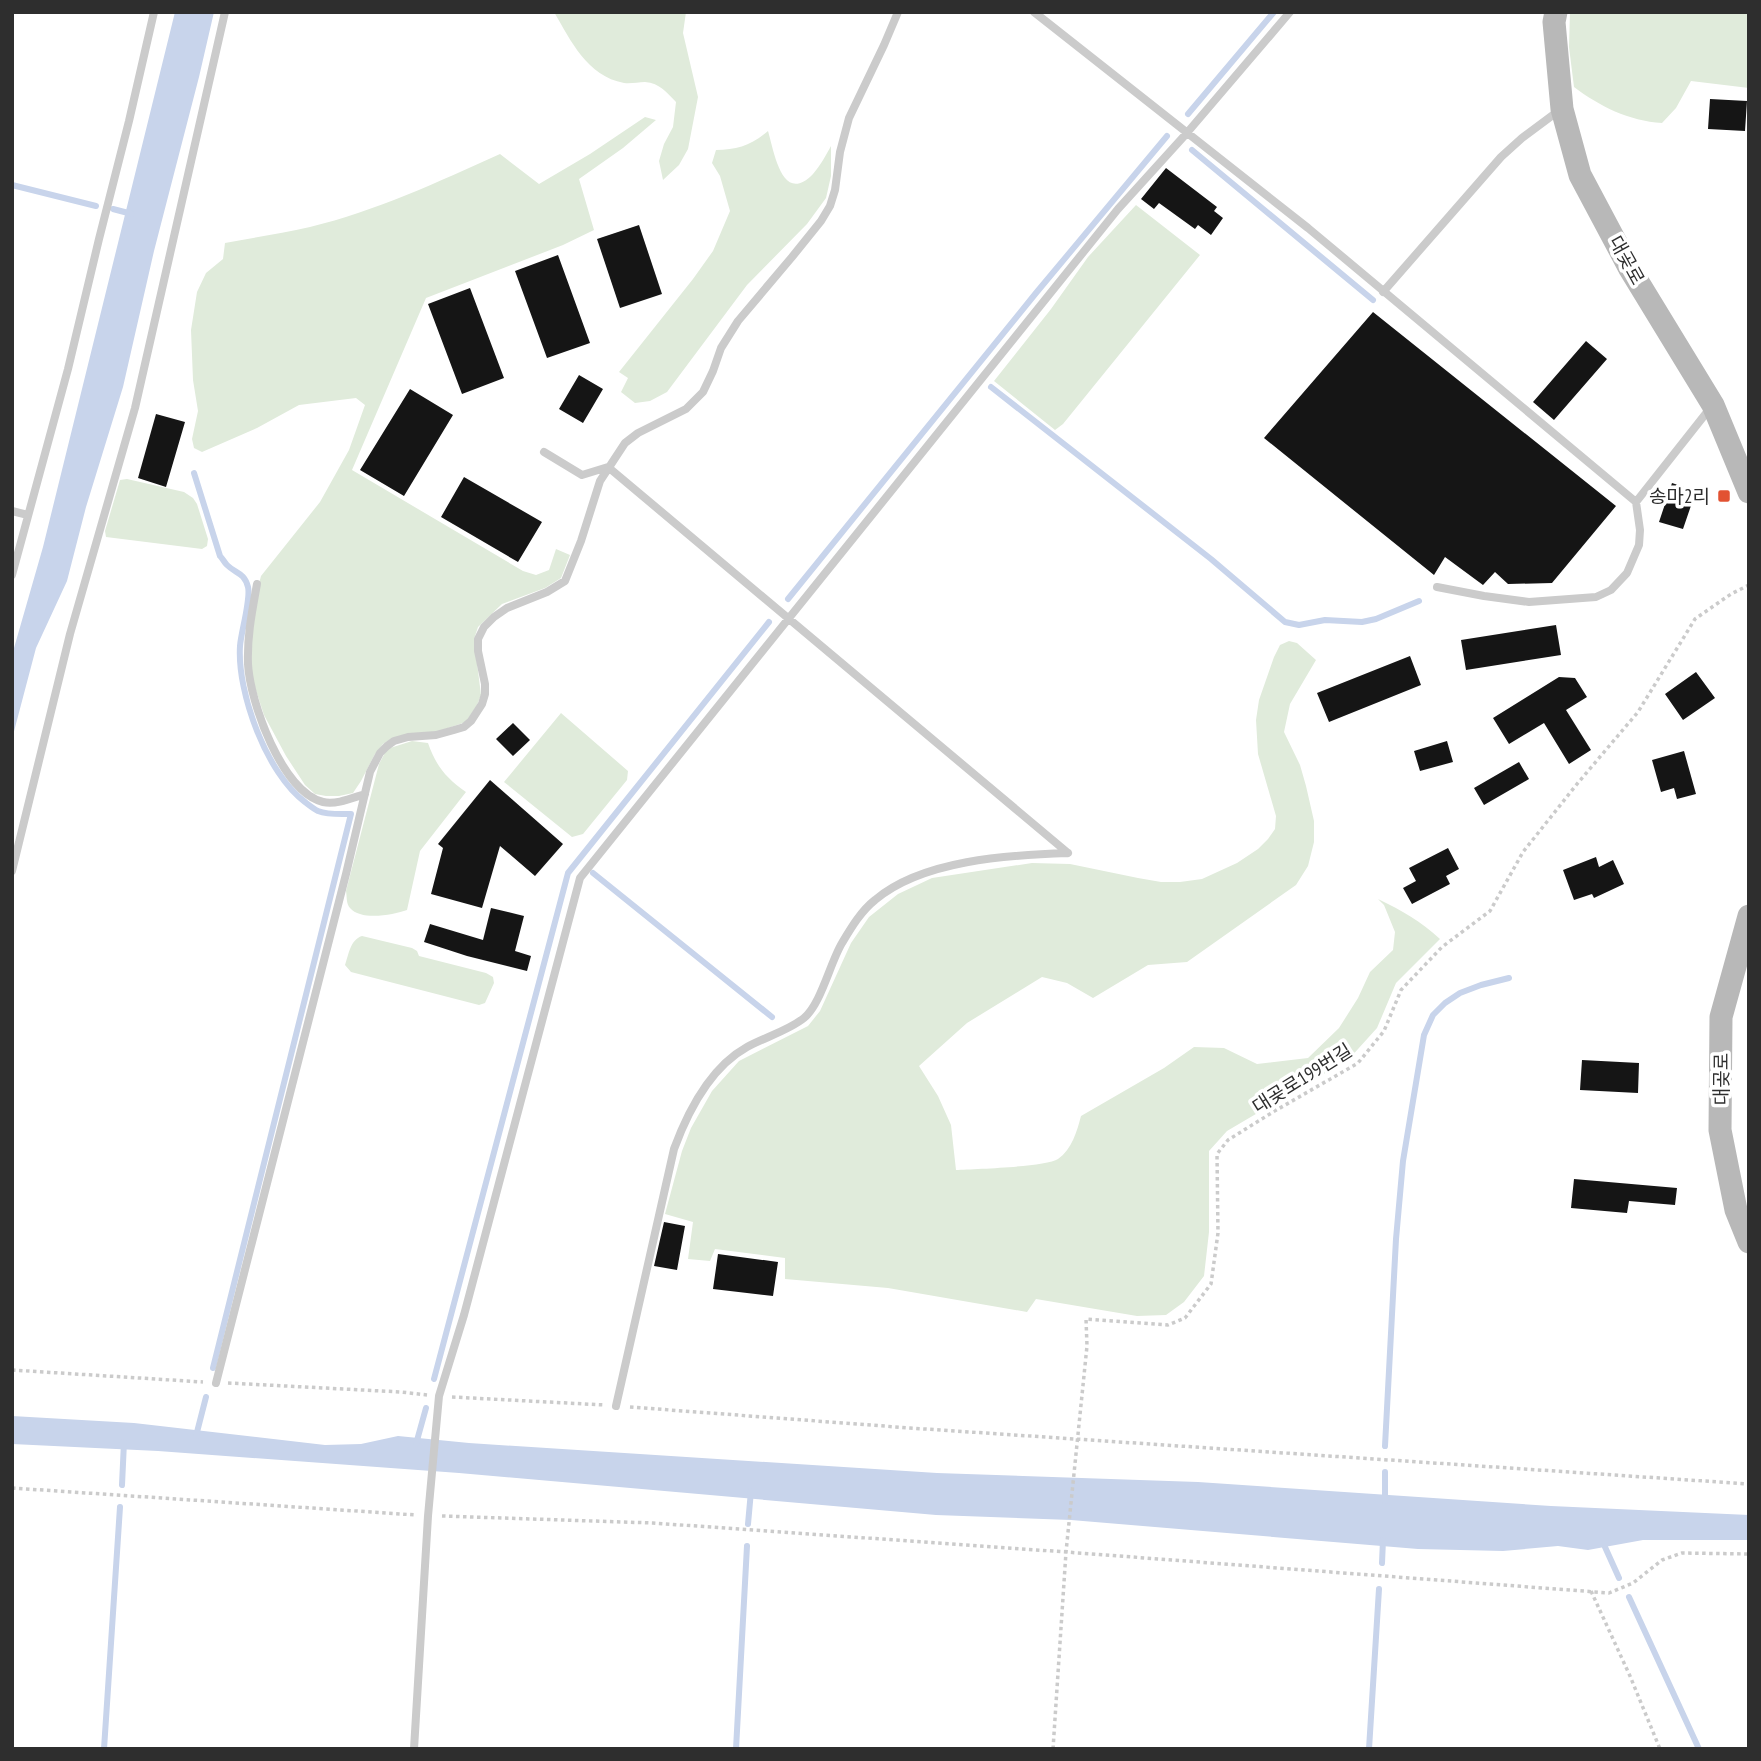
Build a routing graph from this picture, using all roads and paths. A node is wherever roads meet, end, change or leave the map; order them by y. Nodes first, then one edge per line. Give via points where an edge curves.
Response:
1 (154, 12) edge
2 (225, 12) edge
3 (898, 12) edge
4 (1034, 12) edge
5 (1290, 12) edge
6 (1556, 12) edge
7 (1562, 108) junction
8 (1186, 134) junction
9 (1383, 292) junction
10 (1713, 405) junction
11 (544, 452) dead end
12 (608, 467) junction
13 (1749, 492) edge
14 (1636, 502) junction
15 (12, 511) edge
16 (28, 515) junction
17 (12, 575) edge
18 (257, 584) dead end
19 (1749, 585) edge
20 (1437, 587) dead end
21 (788, 618) junction
22 (365, 794) junction
23 (12, 871) edge
24 (1749, 916) edge
25 (1749, 1242) edge
26 (12, 1370) edge
27 (216, 1383) junction
28 (439, 1396) junction
29 (616, 1406) junction
30 (1078, 1439) junction
31 (1749, 1484) edge
32 (12, 1488) edge
33 (428, 1516) junction
34 (1066, 1552) junction
35 (1749, 1554) edge
36 (1591, 1591) junction
37 (414, 1749) edge
38 (1053, 1749) edge
39 (1660, 1749) edge

1 - 16 lane
2 - 23 lane via 135,408 70,634
3 - 12 lane via 849,118 835,190 821,221 738,321 703,392 686,409 625,443
4 - 8 lane
5 - 8 lane
6 - 7 street, 대곶로
7 - 9 lane via 1501,157
7 - 10 street, 대곶로 via 1580,175 1630,269
8 - 9 lane
8 - 21 lane via 1118,209
9 - 14 lane
10 - 13 street, 대곶로
10 - 14 lane
11 - 12 lane via 582,475
12 - 21 lane
12 - 22 lane via 565,581 507,608 478,639 485,695 471,721 454,730 394,741 380,753
14 - 20 lane via 1639,545 1627,573 1611,590 1596,597 1529,602
15 - 16 lane
16 - 17 lane
18 - 22 lane via 248,629 248,668 272,747 308,797 325,803
19 - 30 path, 대곶로199번길 via 1695,620 1638,712 1523,852 1490,911 1442,947 1401,990 1384,1031 1359,1063 1228,1140 1217,1154 1218,1233 1211,1284 1185,1318 1168,1325 1086,1319
21 - 28 lane via 580,878
21 - 29 lane via 1068,853 989,859 920,875 894,887 874,900 841,944 805,1018 745,1048 714,1076 674,1149
22 - 27 lane
24 - 25 street, 대곶로 via 1721,1017 1720,1130 1735,1210
26 - 27 path
27 - 28 path
28 - 29 path
28 - 33 lane
29 - 30 path
30 - 31 path
30 - 34 path
32 - 33 path
33 - 34 path via 653,1523
33 - 37 lane
34 - 36 path
34 - 38 path
35 - 36 path via 1682,1553 1662,1560 1633,1583 1609,1593
36 - 39 path

